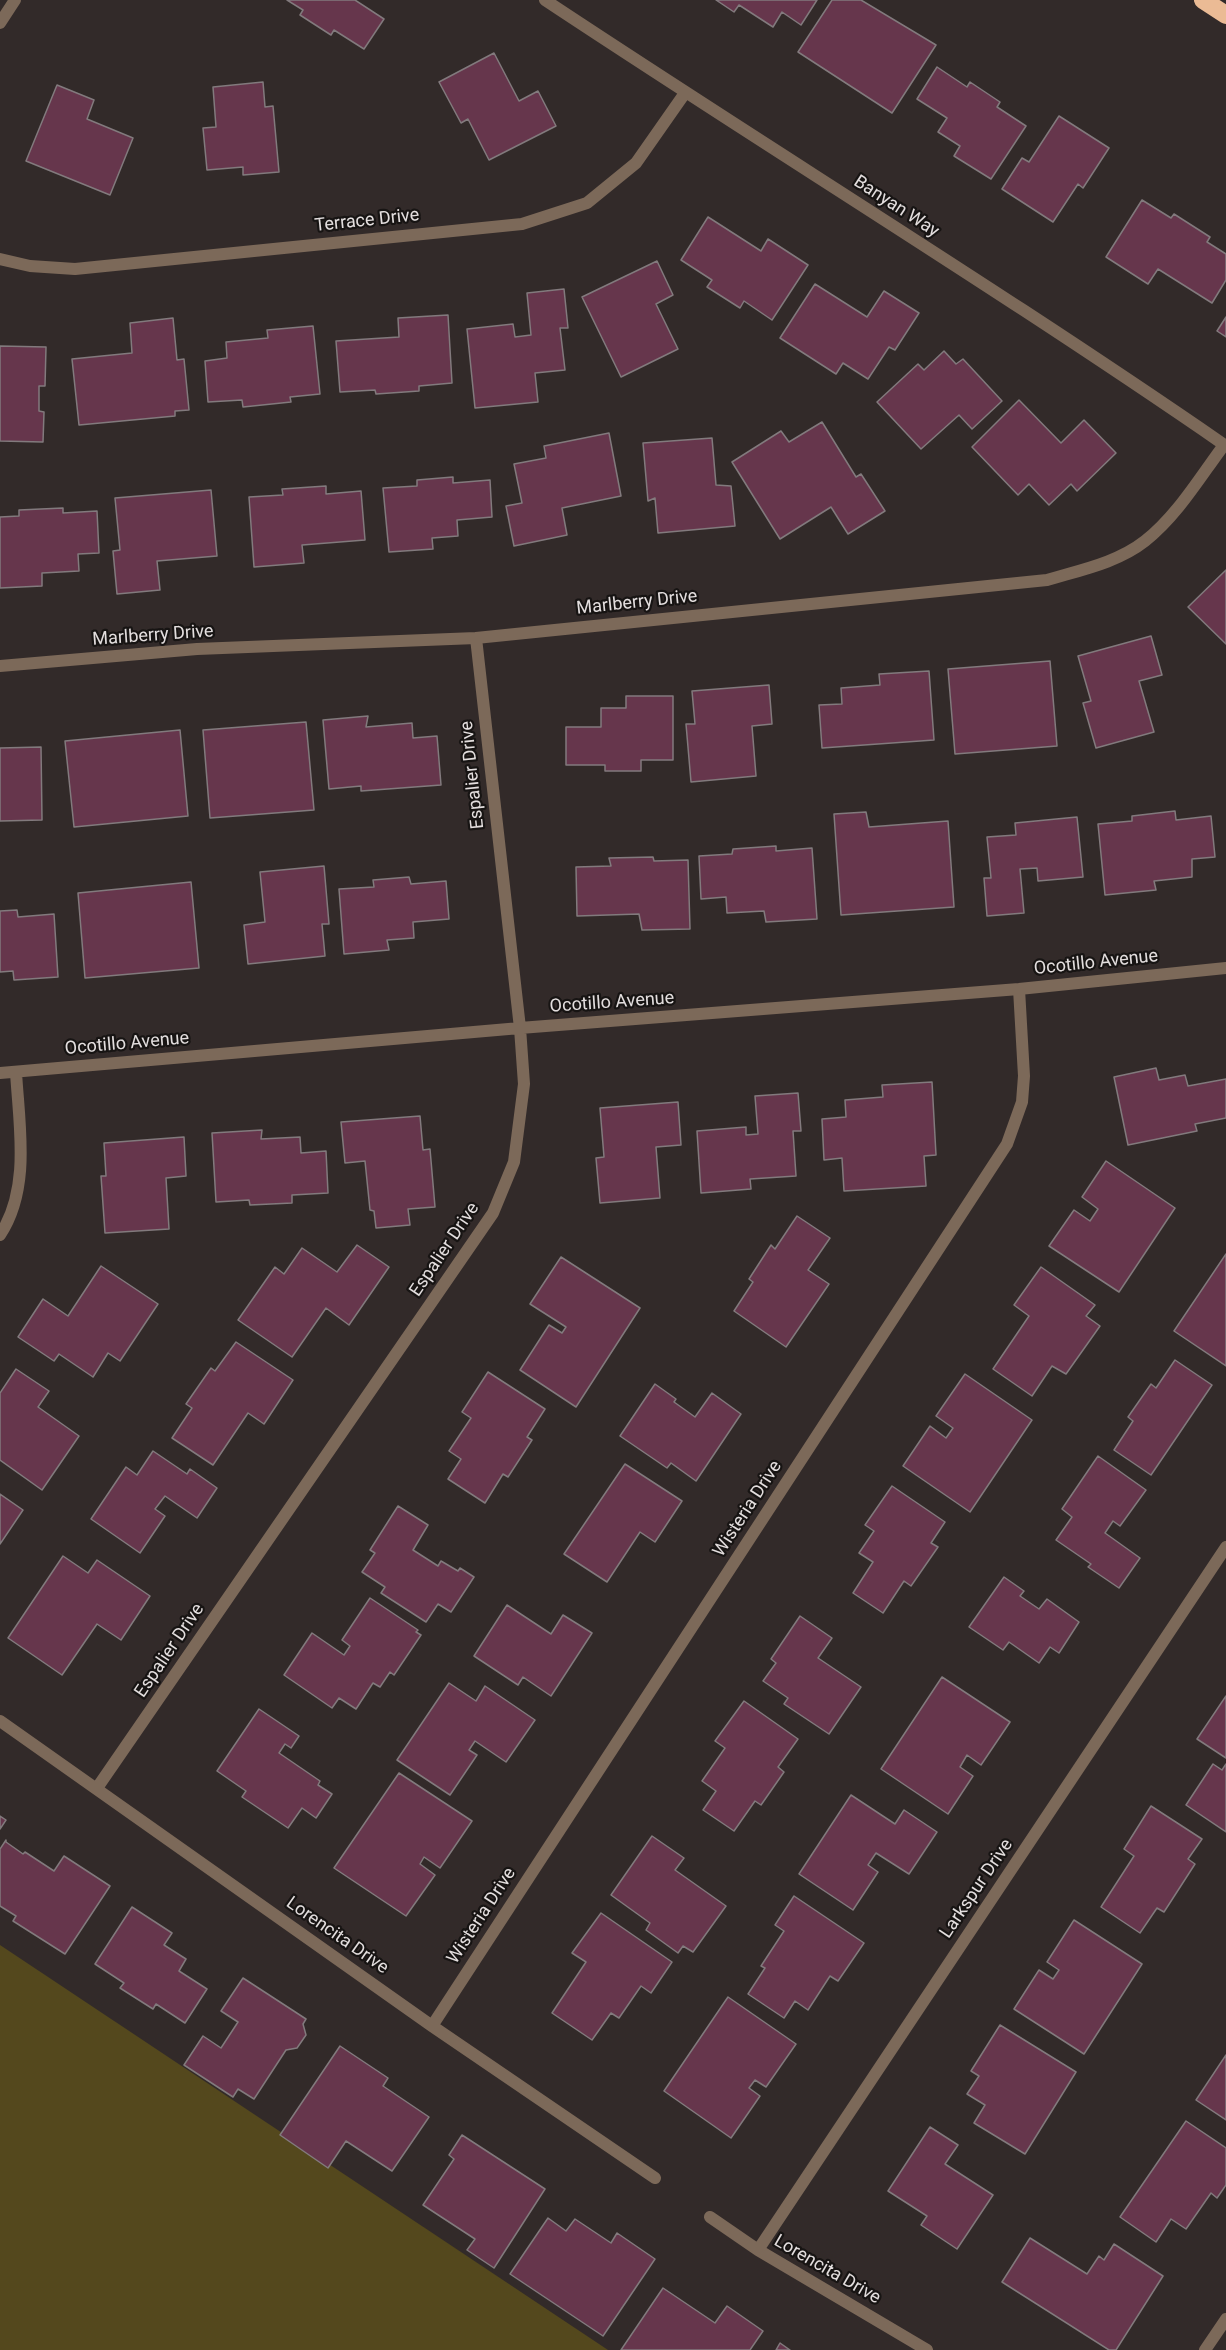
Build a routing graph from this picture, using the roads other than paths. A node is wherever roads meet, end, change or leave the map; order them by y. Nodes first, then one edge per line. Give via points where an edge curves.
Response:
1 (15, 0) edge
2 (545, 0) edge
3 (1203, 0) edge
4 (1226, 15) edge
5 (0, 23) edge
6 (685, 93) junction
7 (0, 259) edge
8 (1225, 446) edge
9 (476, 638) junction
10 (0, 666) edge
11 (1226, 968) edge
12 (1019, 989) junction
13 (520, 1028) junction
14 (16, 1072) junction
15 (0, 1073) edge
16 (0, 1235) edge
17 (1226, 1547) edge
18 (0, 1721) edge
19 (98, 1788) junction
20 (432, 2025) junction
21 (655, 2178) dead end
22 (710, 2217) dead end
23 (758, 2250) junction
24 (1226, 2319) edge
25 (927, 2350) edge
26 (1205, 2350) edge

1 - 5 street
2 - 6 street, Banyan Way
3 - 4 highway
6 - 7 street, Terrace Drive via 636,163 587,203 522,224 75,268 30,266
6 - 8 street, Banyan Way via 1020,308
8 - 9 street, Marlberry Drive via 1145,541 1111,560 1047,580
9 - 10 street, Marlberry Drive via 196,650
9 - 13 street, Espalier Drive
11 - 12 street, Ocotillo Avenue
12 - 13 street, Ocotillo Avenue
12 - 20 street, Wisteria Drive via 1022,1102 1007,1144
13 - 14 street, Ocotillo Avenue
13 - 19 street, Espalier Drive via 524,1083 514,1162 493,1213
14 - 15 street, Ocotillo Avenue
14 - 16 street via 20,1151 17,1196
17 - 23 street, Larkspur Drive
18 - 19 street, Lorencita Drive
19 - 20 street, Lorencita Drive
20 - 21 street, Lorencita Drive
22 - 23 street, Lorencita Drive
23 - 25 street, Lorencita Drive
24 - 26 street

